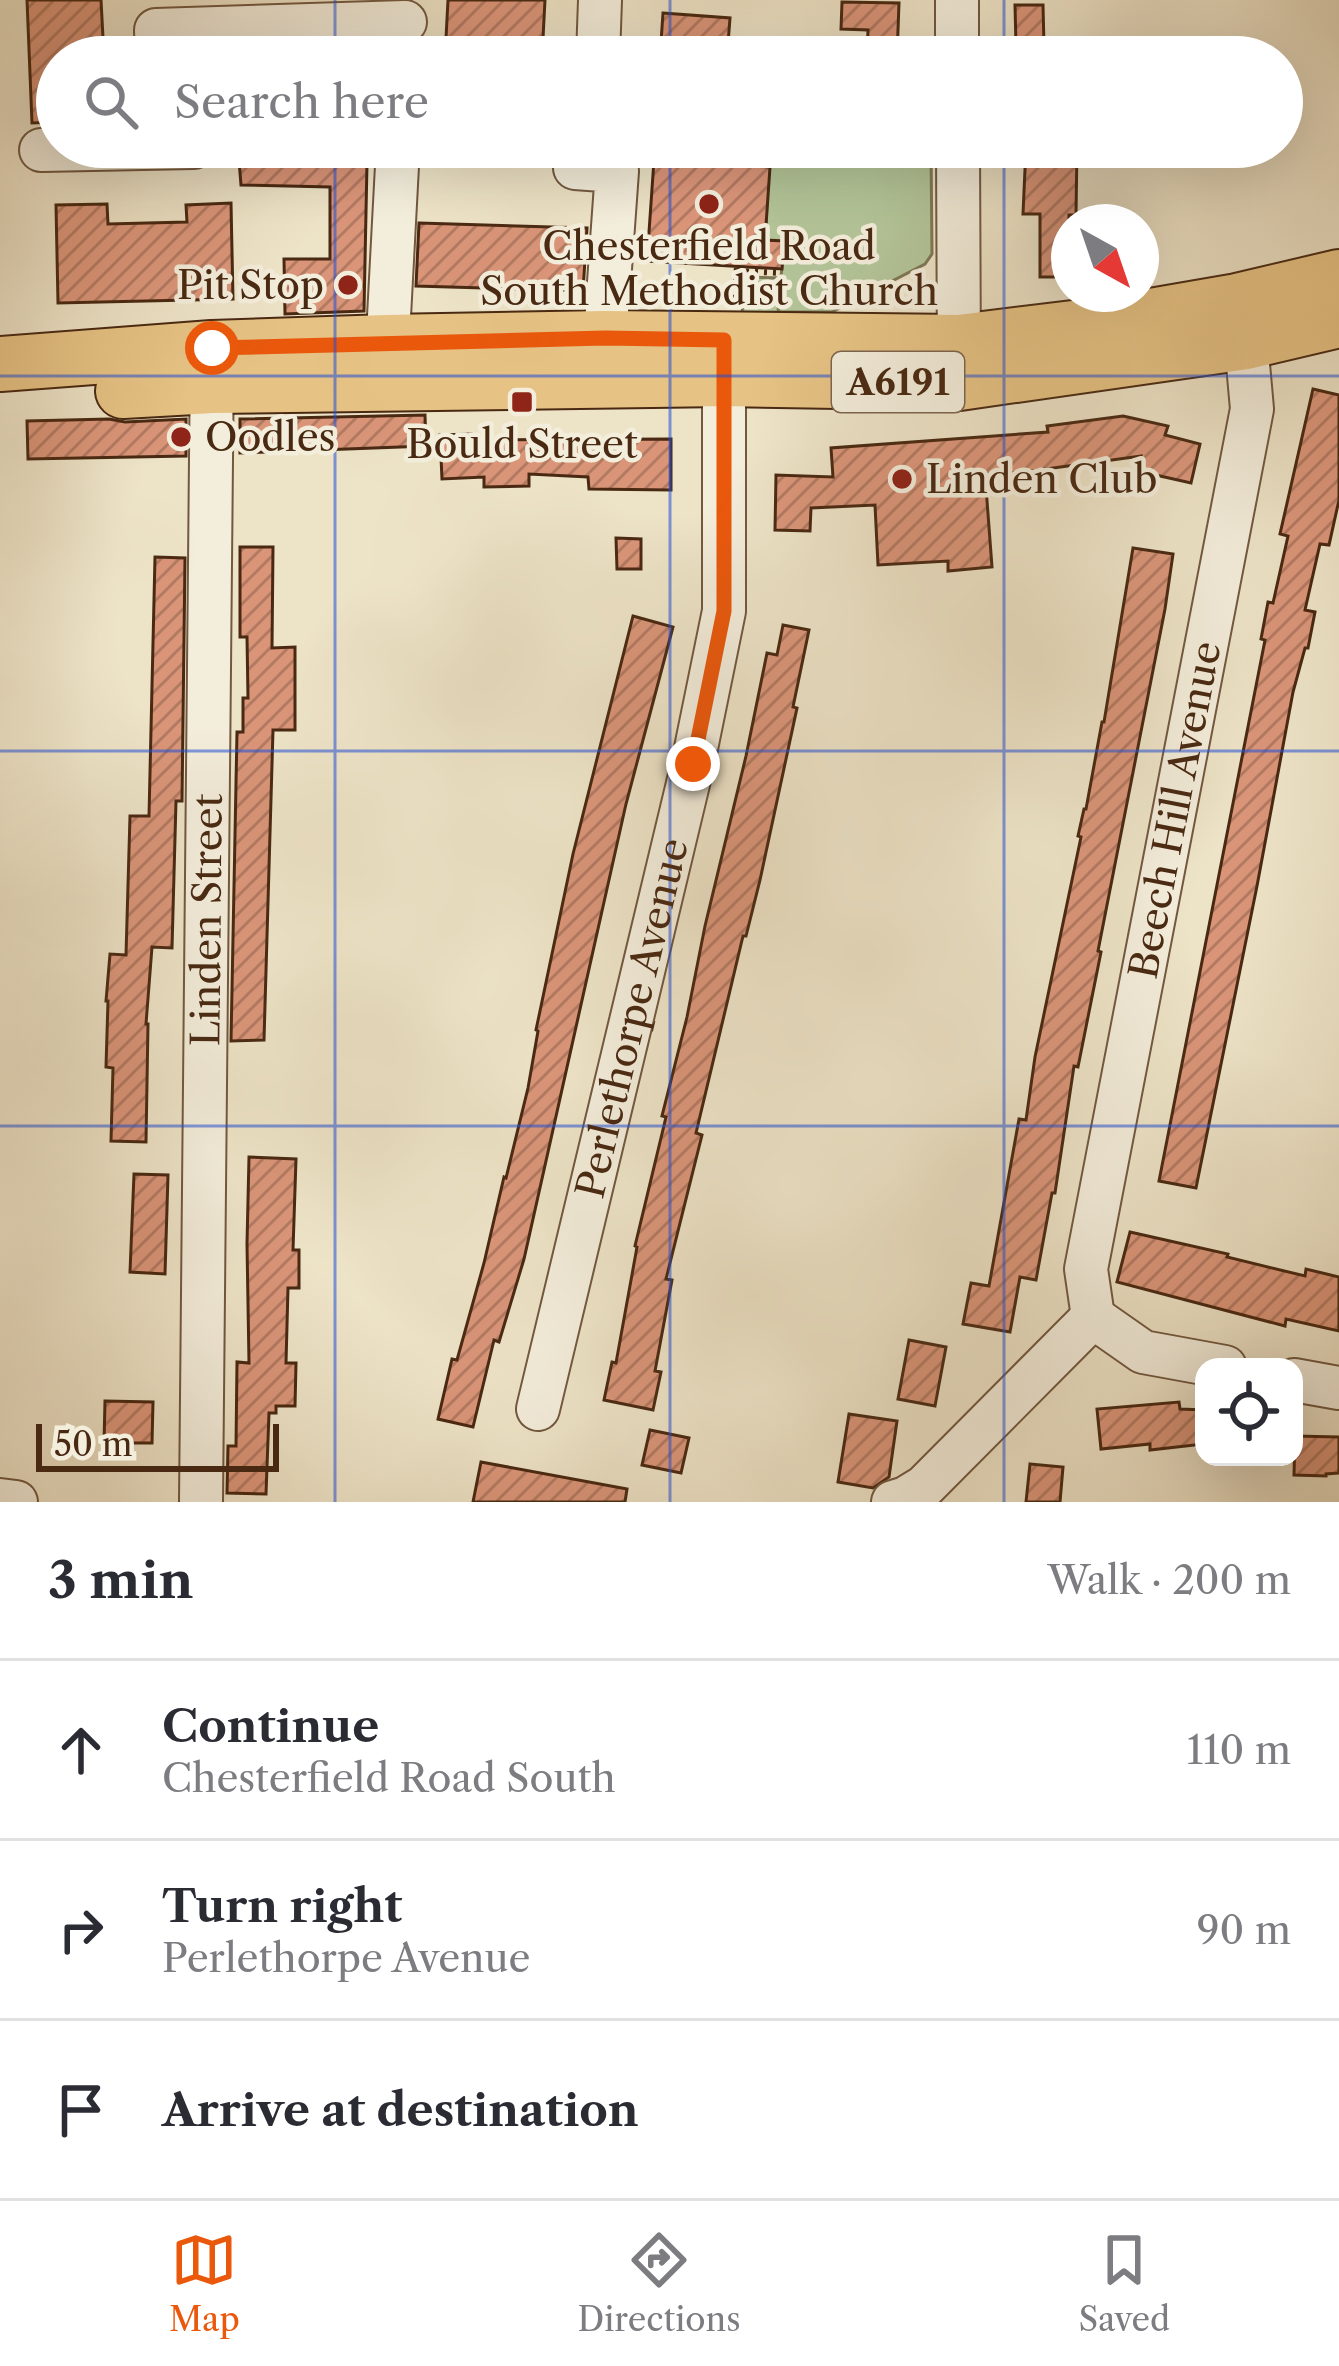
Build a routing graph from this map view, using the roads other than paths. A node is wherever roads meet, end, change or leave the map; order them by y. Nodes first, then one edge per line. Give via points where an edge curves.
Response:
1 (600, 0) edge
2 (957, 0) edge
3 (405, 26) edge
4 (156, 36) edge
5 (599, 36) edge
6 (958, 36) edge
7 (397, 168) edge
8 (575, 168) dead end
9 (958, 168) edge
10 (1339, 277) edge
11 (1339, 320) edge
12 (1242, 322) junction
13 (605, 338) junction
14 (724, 359) junction
15 (959, 362) junction
16 (386, 363) junction
17 (0, 364) edge
18 (212, 367) junction
19 (0, 399) edge
20 (1093, 1317) junction
21 (1195, 1362) edge
22 (1303, 1382) edge
23 (1339, 1388) edge
24 (538, 1409) dead end
25 (201, 1496) edge
26 (0, 1500) edge
27 (16, 1502) edge
28 (893, 1502) edge

1 - 5 street
2 - 6 street
3 - 4 street via 156,30
7 - 16 street
8 - 13 street via 617,171
9 - 15 street
10 - 12 main road, A6191
11 - 12 main road, A6191
12 - 15 main road, A6191
12 - 20 street, Beech Hill Avenue via 1252,409 1086,1269
13 - 14 main road, A6191
13 - 16 main road, A6191
14 - 15 main road, A6191
14 - 16 main road, A6191
14 - 24 street, Perlethorpe Avenue via 724,611
16 - 18 main road, A6191
17 - 18 main road, A6191
18 - 19 main road, A6191
18 - 25 street, Linden Street
20 - 21 street via 1143,1352
20 - 28 street via 924,1486
22 - 23 street
26 - 27 street

